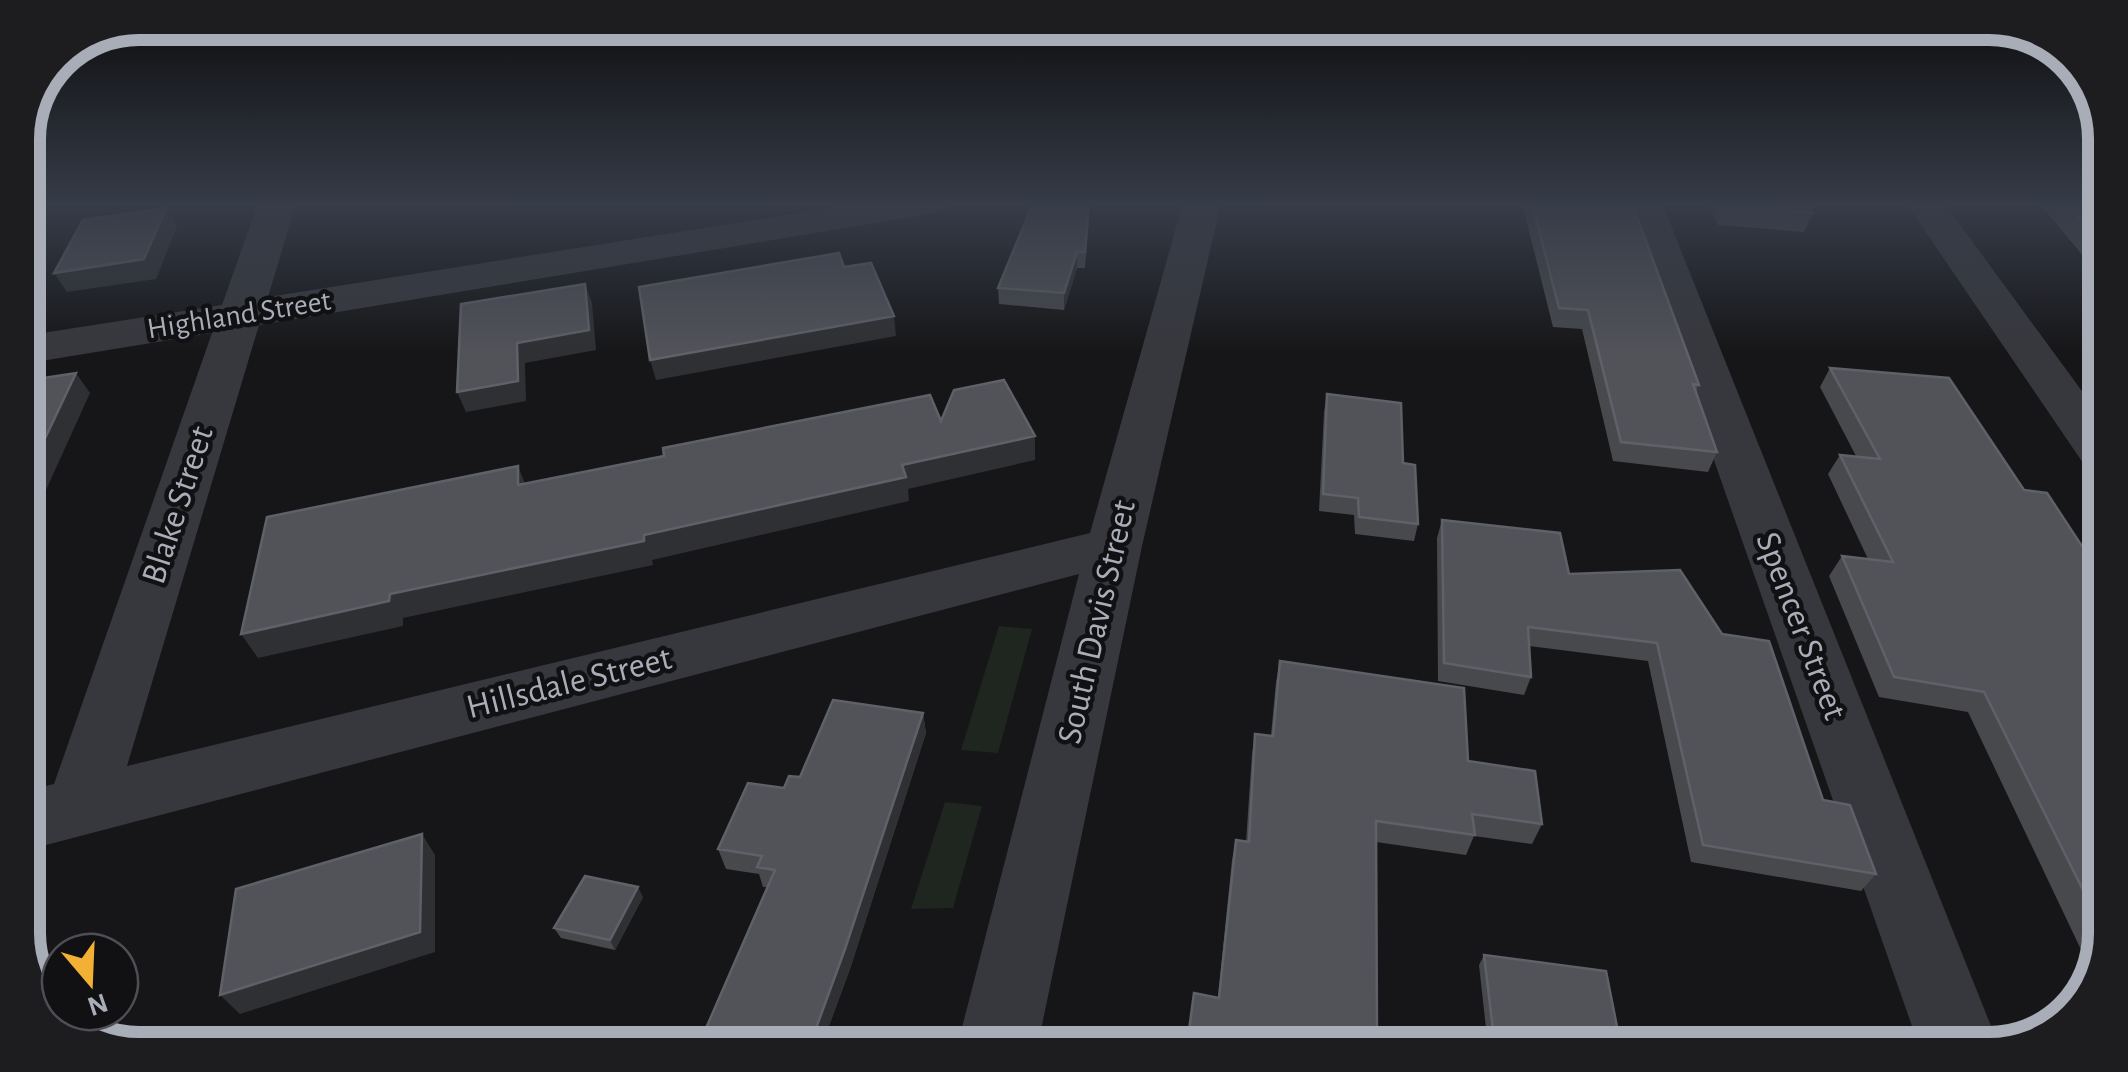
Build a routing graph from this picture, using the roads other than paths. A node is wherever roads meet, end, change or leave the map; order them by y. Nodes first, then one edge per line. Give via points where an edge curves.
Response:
1 (260, 253) edge
2 (618, 253) edge
3 (1189, 253) edge
4 (1662, 253) edge
5 (1961, 253) edge
6 (240, 315) junction
7 (40, 347) edge
8 (2088, 434) edge
9 (1114, 546) junction
10 (51, 814) edge
11 (1001, 1032) edge
12 (1954, 1032) edge

1 - 6 street, Blake Street
2 - 6 street, Highland Street
3 - 9 street, South Davis Street
4 - 12 street, Spencer Street
5 - 8 street
6 - 7 street, Highland Street
6 - 10 street, Blake Street
9 - 10 street, Hillsdale Street
9 - 11 street, South Davis Street

